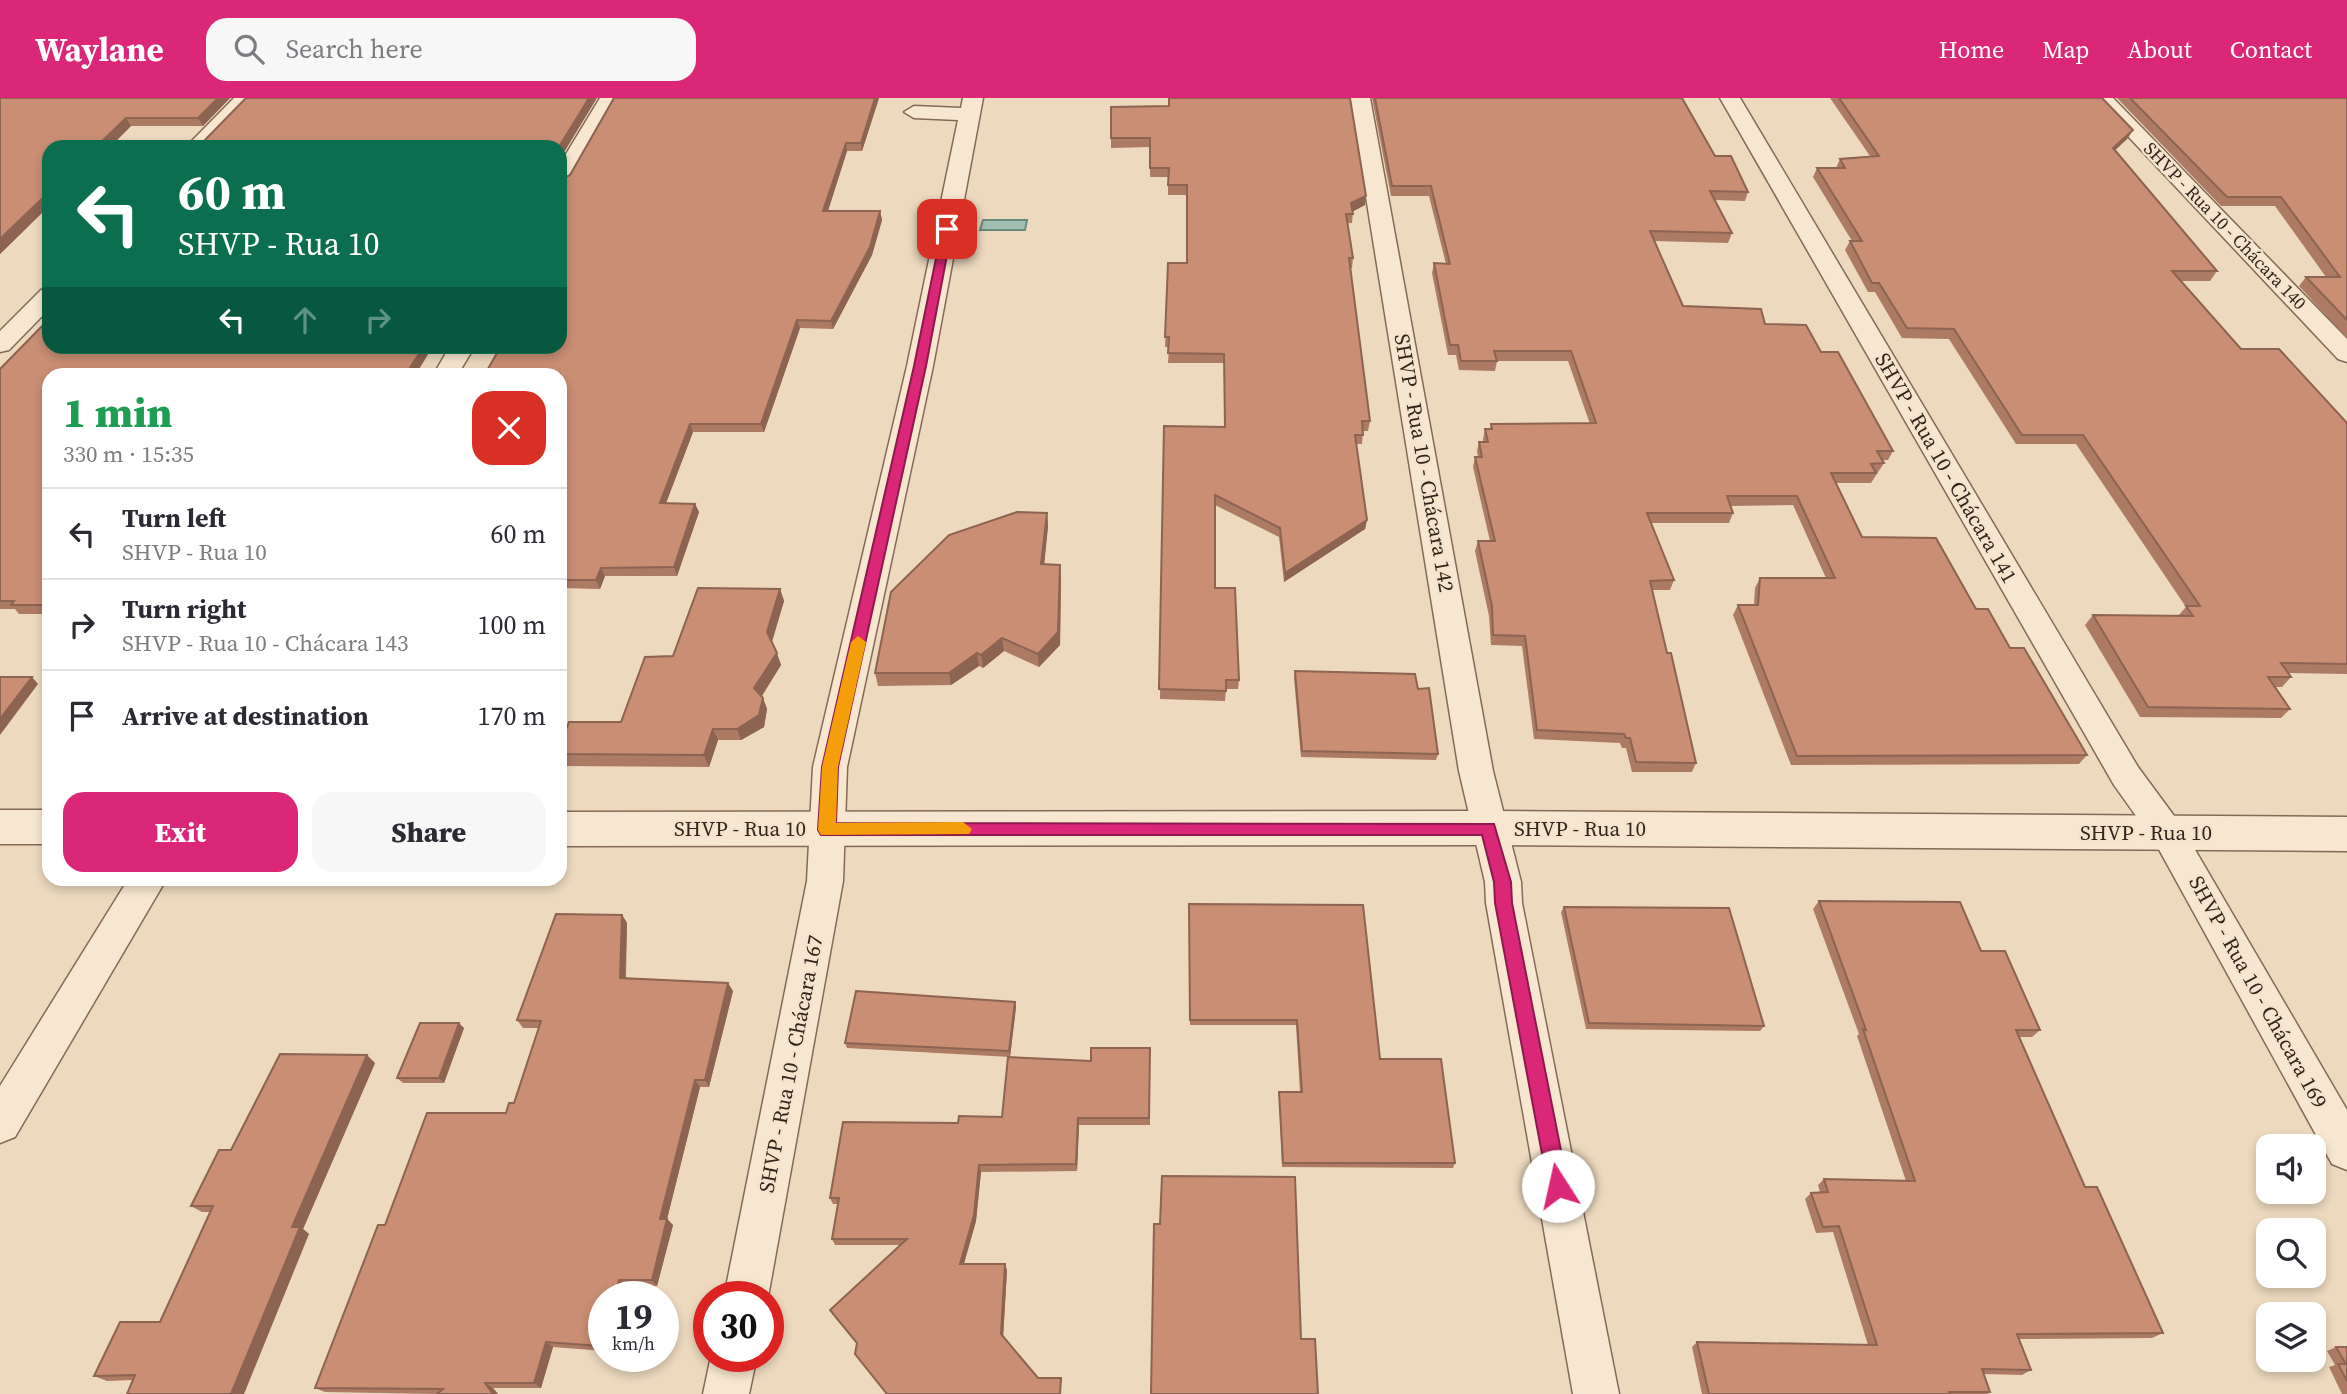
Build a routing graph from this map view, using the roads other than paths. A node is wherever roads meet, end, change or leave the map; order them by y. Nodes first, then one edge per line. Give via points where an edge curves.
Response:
1 (245, 98) edge
2 (610, 98) edge
3 (1360, 98) edge
4 (1730, 98) edge
5 (2102, 98) edge
6 (972, 107) edge
7 (914, 113) edge
8 (204, 140) edge
9 (567, 170) edge
10 (42, 303) edge
11 (0, 345) edge
12 (2347, 354) edge
13 (0, 827) edge
14 (42, 827) edge
15 (1488, 828) junction
16 (567, 829) edge
17 (827, 830) junction
18 (2168, 834) junction
19 (2347, 834) edge
20 (144, 886) edge
21 (0, 1123) edge
22 (2347, 1150) edge
23 (749, 1281) edge
24 (731, 1372) edge
25 (726, 1394) edge
26 (1596, 1394) edge

1 - 8 street
2 - 9 street
3 - 15 street, SHVP - Rua 10 - Chácara 142
4 - 18 street, SHVP - Rua 10 - Chácara 141 via 2126,776
5 - 12 street, SHVP - Rua 10 - Chácara 140
6 - 7 street
6 - 17 street, SHVP - Rua 10 - Chácara 167 via 920,366 830,767
10 - 11 street
13 - 14 street
15 - 17 street, SHVP - Rua 10
15 - 18 street, SHVP - Rua 10
15 - 26 street, SHVP - Rua 10 - Chácara 142 via 1503,882
16 - 17 street, SHVP - Rua 10
17 - 23 street, SHVP - Rua 10 - Chácara 167 via 825,881
18 - 19 street, SHVP - Rua 10
18 - 22 street, SHVP - Rua 10 - Chácara 169
20 - 21 street
24 - 25 street

